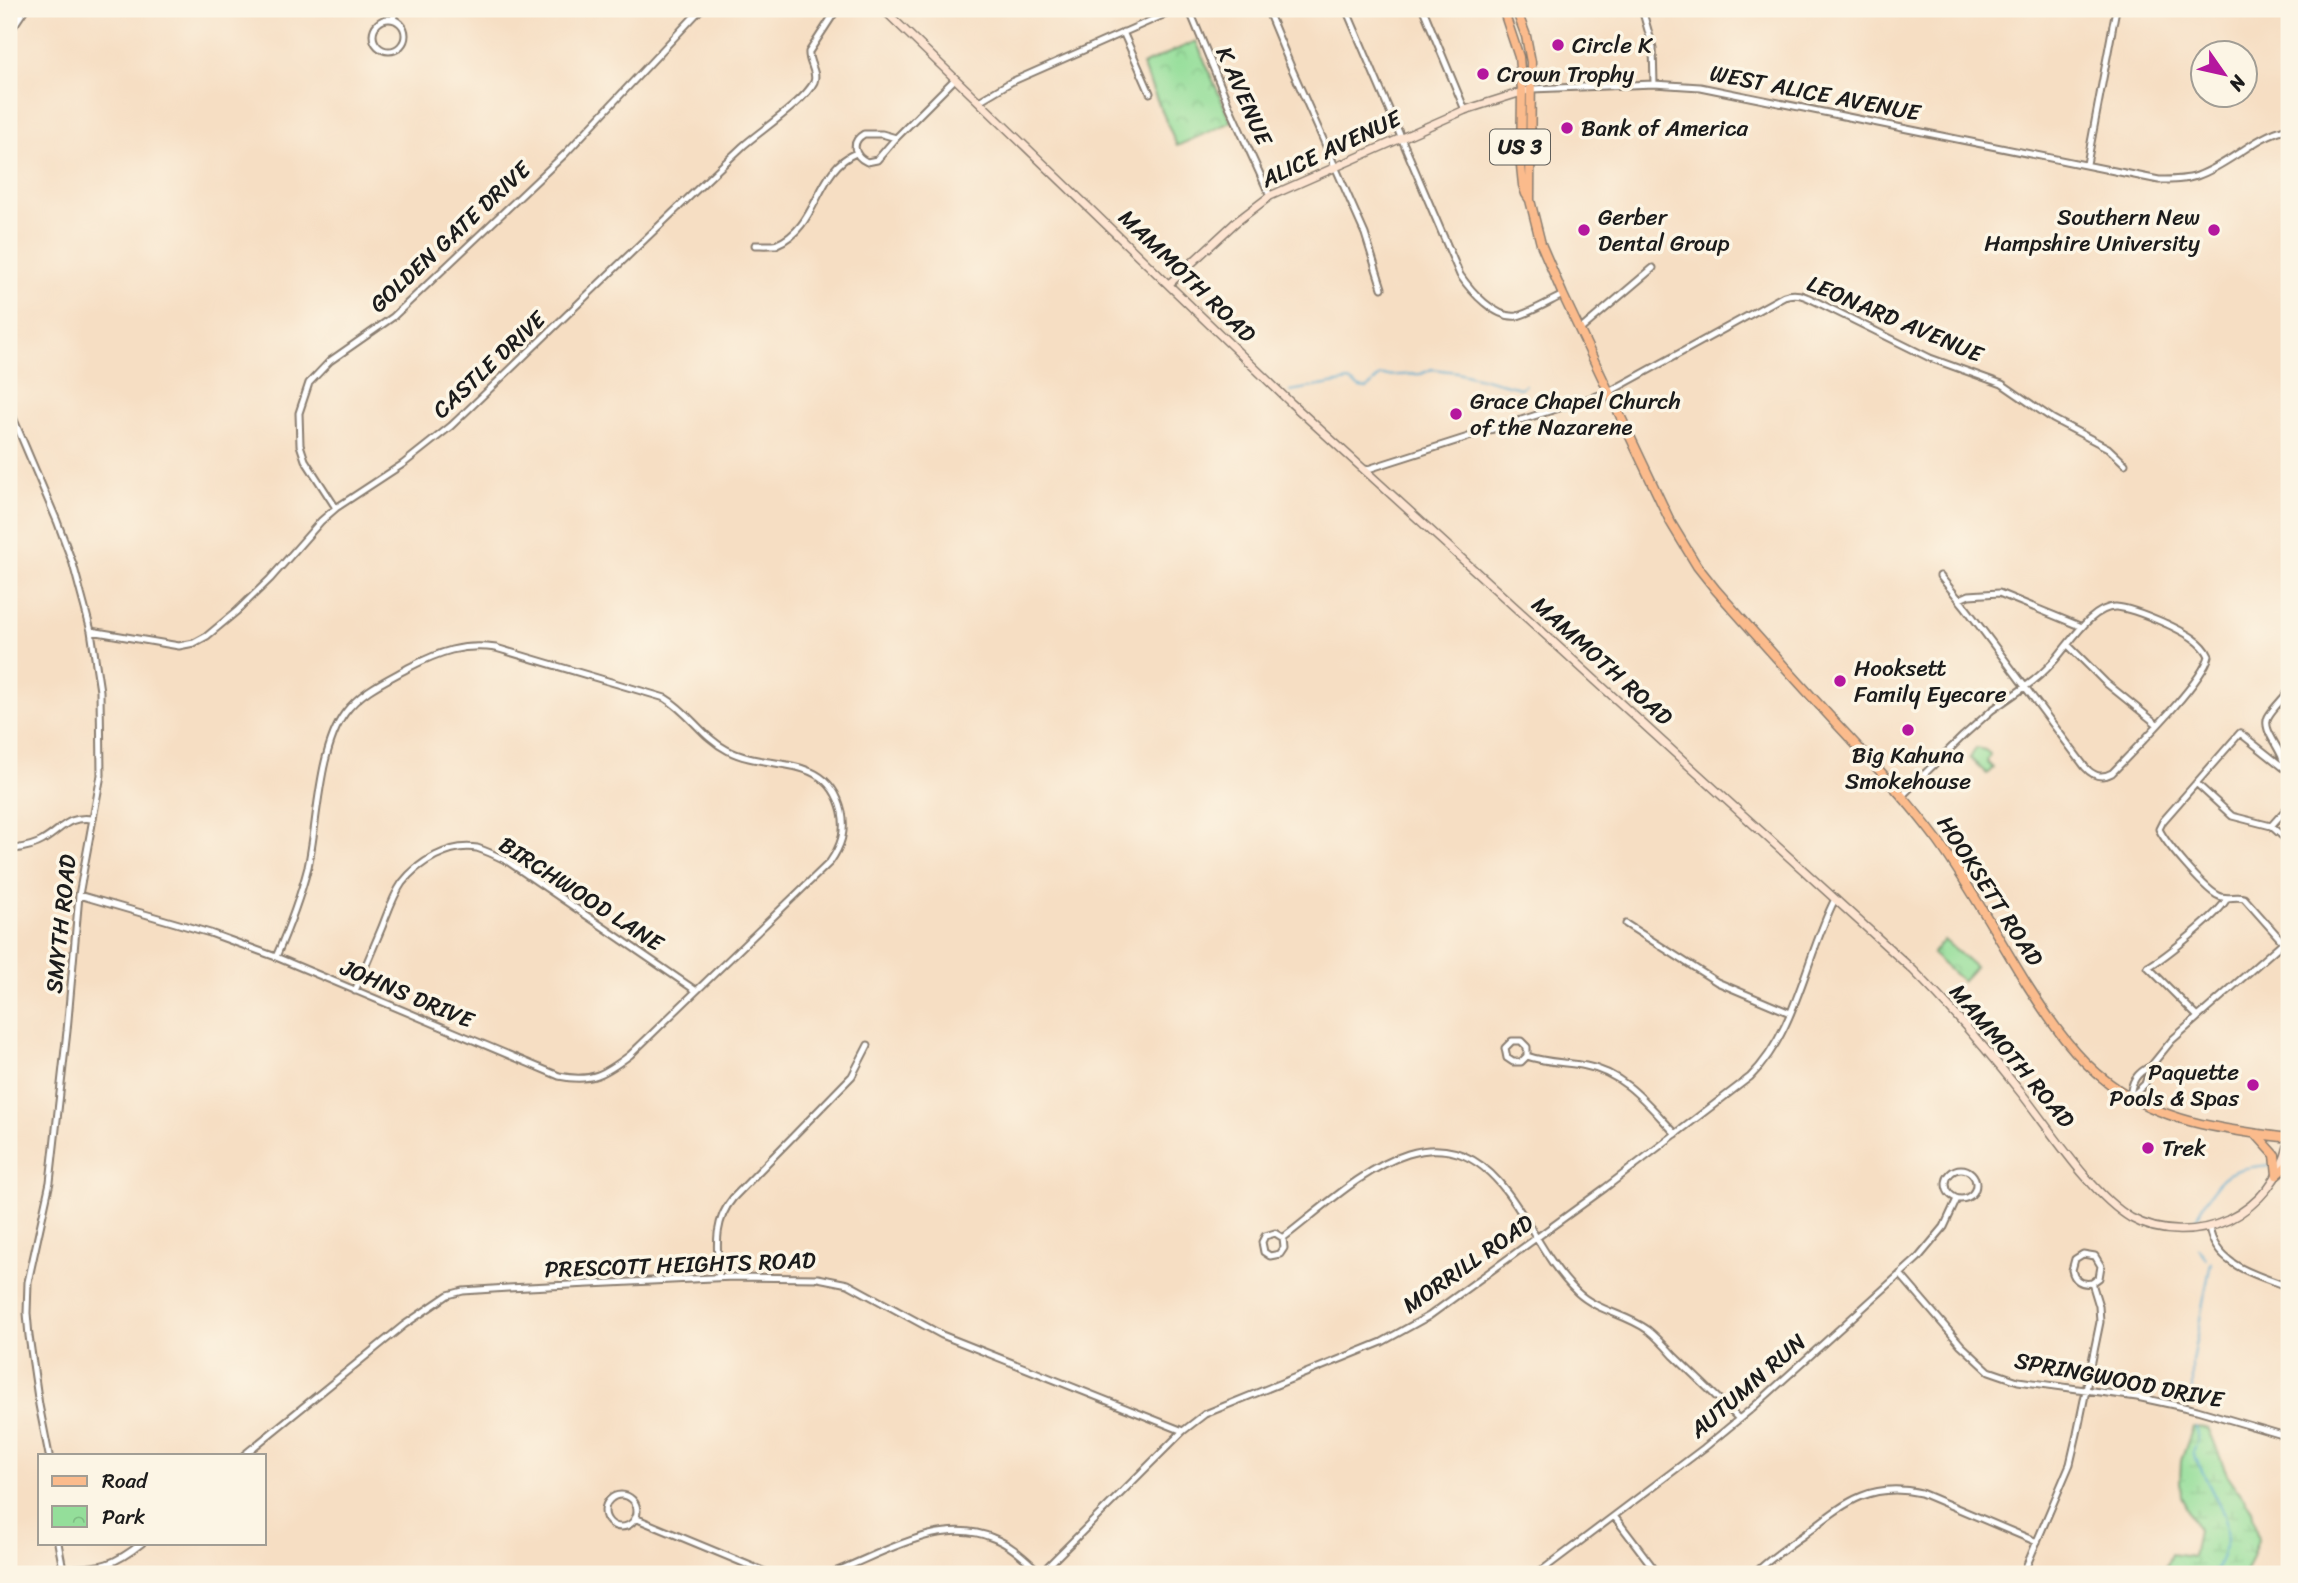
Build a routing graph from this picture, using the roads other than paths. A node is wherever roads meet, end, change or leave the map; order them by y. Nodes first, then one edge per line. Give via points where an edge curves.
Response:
1 (25, 9) edge
2 (396, 9) edge
3 (701, 9) edge
4 (837, 9) edge
5 (883, 9) edge
6 (1177, 9) edge
7 (1189, 9) edge
8 (1267, 9) edge
9 (1346, 9) edge
10 (1423, 9) edge
11 (1503, 9) edge
12 (1516, 9) edge
13 (1642, 9) edge
14 (2116, 9) edge
15 (393, 19) junction
16 (1123, 32) junction
17 (9, 33) edge
18 (956, 79) junction
19 (1654, 85) junction
20 (1532, 89) junction
21 (1522, 91) junction
22 (1150, 93) dead end
23 (979, 101) junction
24 (1465, 110) junction
25 (2289, 128) edge
26 (895, 138) junction
27 (1402, 138) junction
28 (856, 153) junction
29 (2087, 164) junction
30 (1334, 166) junction
31 (1270, 196) junction
32 (1530, 200) junction
33 (776, 244) dead end
34 (1653, 268) dead end
35 (1169, 284) junction
36 (1382, 288) dead end
37 (1563, 295) junction
38 (1580, 330) junction
39 (1609, 392) junction
40 (9, 408) edge
41 (2125, 464) dead end
42 (1364, 470) junction
43 (336, 508) junction
44 (1940, 576) dead end
45 (1961, 599) junction
46 (2082, 627) junction
47 (91, 631) junction
48 (2068, 645) junction
49 (2025, 687) junction
50 (2289, 691) edge
51 (2157, 724) junction
52 (2287, 770) edge
53 (2196, 783) junction
54 (1902, 796) junction
55 (2289, 806) edge
56 (92, 819) junction
57 (2271, 826) junction
58 (2289, 842) edge
59 (9, 850) edge
60 (79, 895) junction
61 (2227, 898) junction
62 (1835, 899) junction
63 (1626, 924) dead end
64 (2289, 937) edge
65 (2283, 943) junction
66 (276, 957) junction
67 (695, 990) junction
68 (355, 991) junction
69 (1790, 1013) junction
70 (2198, 1017) junction
71 (868, 1045) dead end
72 (1527, 1056) junction
73 (2151, 1066) junction
74 (2130, 1098) junction
75 (1676, 1134) junction
76 (2256, 1134) junction
77 (2289, 1141) edge
78 (2289, 1164) edge
79 (2277, 1175) junction
80 (1957, 1199) junction
81 (2209, 1227) junction
82 (1536, 1237) junction
83 (1283, 1238) junction
84 (1900, 1274) junction
85 (719, 1277) junction
86 (2092, 1283) junction
87 (2289, 1287) edge
88 (2087, 1390) junction
89 (1739, 1419) junction
90 (1183, 1431) junction
91 (2289, 1437) edge
92 (49, 1454) edge
93 (245, 1454) edge
94 (1614, 1516) junction
95 (635, 1518) junction
96 (2037, 1542) junction
97 (58, 1544) edge
98 (141, 1544) edge
99 (63, 1572) edge
100 (770, 1574) edge
101 (829, 1574) edge
102 (1040, 1574) edge
103 (1537, 1574) edge
104 (1658, 1574) edge
105 (1754, 1574) edge
106 (2023, 1574) edge

1 - 17 street
2 - 15 street
3 - 43 street, GOLDEN GATE DRIVE via 565,154 393,317 330,361 309,383 299,413 300,444
4 - 43 street, CASTLE DRIVE via 809,52 815,79 797,101 745,144 451,426
5 - 18 main road, MAMMOTH ROAD
6 - 16 street
7 - 31 street, K AVENUE
8 - 30 street
9 - 27 street
10 - 24 street
11 - 21 main road, HOOKSETT ROAD / US 3 via 1519,57
12 - 20 main road, HOOKSETT ROAD / US 3 via 1529,50
13 - 19 street via 1653,48
14 - 29 street
15 - 15 street via 401,25 404,39 394,50 384,50 375,44 373,33 382,20
16 - 22 street
16 - 23 street via 1010,82
18 - 23 main road, MAMMOTH ROAD
18 - 26 street
19 - 20 street, WEST ALICE AVENUE
19 - 29 street, WEST ALICE AVENUE via 1700,87
20 - 21 main road, ALICE AVENUE
20 - 32 main road, HOOKSETT ROAD / US 3
21 - 24 main road, ALICE AVENUE
21 - 32 main road, HOOKSETT ROAD / US 3 via 1521,166
23 - 35 main road, MAMMOTH ROAD
24 - 27 main road, ALICE AVENUE
25 - 29 street, WEST ALICE AVENUE via 2264,136 2207,172 2189,178 2153,179
26 - 28 street via 871,163
26 - 28 street via 864,134 856,142
27 - 30 main road, ALICE AVENUE
27 - 37 street via 1460,275 1482,302 1517,316
28 - 33 street via 843,158 805,220
30 - 31 main road, ALICE AVENUE
30 - 36 street via 1365,234
31 - 35 main road, ALICE AVENUE
32 - 37 main road, HOOKSETT ROAD / US 3 via 1541,244
34 - 38 street
35 - 42 main road, MAMMOTH ROAD
37 - 38 main road, HOOKSETT ROAD / US 3
38 - 39 main road, HOOKSETT ROAD / US 3
39 - 41 street, LEONARD AVENUE via 1784,296 1799,294 1930,358 2002,384 2053,419 2108,448
39 - 42 street
39 - 54 main road, HOOKSETT ROAD / US 3 via 1671,523 1697,566
40 - 47 street, SMYTH ROAD via 61,532
42 - 62 main road, MAMMOTH ROAD
43 - 47 street, CASTLE DRIVE via 237,611 194,643 164,645
44 - 45 street
45 - 46 street via 1999,593
45 - 49 street
46 - 48 street
46 - 51 street via 2102,611 2117,607 2174,628 2206,649 2209,656 2204,670
47 - 56 street, SMYTH ROAD via 102,744
48 - 49 street
48 - 51 street
49 - 51 street via 2085,767 2097,776 2112,772
49 - 54 street via 1992,710
50 - 52 street via 2266,725
52 - 53 street via 2240,733
53 - 57 street via 2232,816
53 - 61 street via 2159,829 2204,883
54 - 74 main road, HOOKSETT ROAD / US 3 via 1954,864 2064,1040 2095,1072
55 - 57 street
56 - 59 street via 79,817 41,842
56 - 60 street, SMYTH ROAD
57 - 58 street
60 - 66 street, JOHNS DRIVE
60 - 92 street, SMYTH ROAD via 55,1147 28,1282 29,1336
61 - 65 street via 2244,898
61 - 70 street via 2220,909 2148,967
62 - 69 street, MORRILL ROAD
62 - 81 main road, MAMMOTH ROAD via 1946,1003 2109,1202 2154,1227
63 - 69 street via 1717,982
64 - 65 street
65 - 70 street
66 - 67 street, JOHNS DRIVE via 299,900 332,738 342,718 356,700 422,661 451,649 481,646 665,698 717,745 744,758 812,771 838,800 843,836 830,862
66 - 68 street, JOHNS DRIVE
67 - 68 street, JOHNS DRIVE via 630,1055 597,1076 581,1079 559,1076
67 - 68 street, BIRCHWOOD LANE via 507,860 471,848 440,854 404,881
69 - 75 street, MORRILL ROAD via 1772,1050 1752,1075
70 - 73 street
71 - 85 street via 852,1076 724,1210 717,1232
72 - 72 street via 1521,1062 1511,1062 1505,1048 1512,1041 1521,1041
72 - 75 street via 1614,1076
73 - 74 street via 2145,1084
73 - 74 street via 2137,1076
74 - 76 main road, HOOKSETT ROAD / US 3 via 2185,1121
75 - 82 street, MORRILL ROAD
76 - 77 main road, HOOKSETT ROAD / US 3
76 - 79 main road via 2275,1155
77 - 79 main road, MAMMOTH ROAD
78 - 79 main road
79 - 81 main road, MAMMOTH ROAD via 2248,1208
80 - 80 street, AUTUMN RUN via 1967,1198 1975,1188 1973,1175 1965,1170 1952,1171 1945,1182 1947,1192
80 - 84 street, AUTUMN RUN via 1934,1240
81 - 87 street via 2214,1245 2224,1257
82 - 83 street via 1487,1169 1461,1154 1431,1150 1388,1161
82 - 89 street via 1580,1295 1648,1330
82 - 90 street, MORRILL ROAD via 1403,1332 1218,1407
83 - 83 street via 1267,1234 1262,1242 1264,1251 1270,1256 1280,1254
84 - 88 street, SPRINGWOOD DRIVE via 1989,1371 2018,1381
84 - 89 street, AUTUMN RUN
85 - 90 street, PRESCOTT HEIGHTS ROAD via 795,1276 848,1284 942,1335
85 - 93 street, PRESCOTT HEIGHTS ROAD via 508,1287 448,1295 374,1348
86 - 86 street via 2100,1275 2101,1263 2095,1256 2083,1254 2074,1262 2073,1273 2080,1282
86 - 88 street via 2100,1322
88 - 91 street, SPRINGWOOD DRIVE via 2197,1410
88 - 96 street via 2070,1464
89 - 94 street, AUTUMN RUN
90 - 102 street, MORRILL ROAD
94 - 103 street, AUTUMN RUN
94 - 104 street
95 - 95 street via 636,1508 627,1496 608,1501 605,1511 612,1524 623,1527
95 - 100 street
96 - 105 street via 1922,1493 1883,1489 1844,1504
96 - 106 street
97 - 99 street
98 - 99 street via 110,1564
101 - 102 street via 919,1538 956,1531 993,1538 1019,1553

